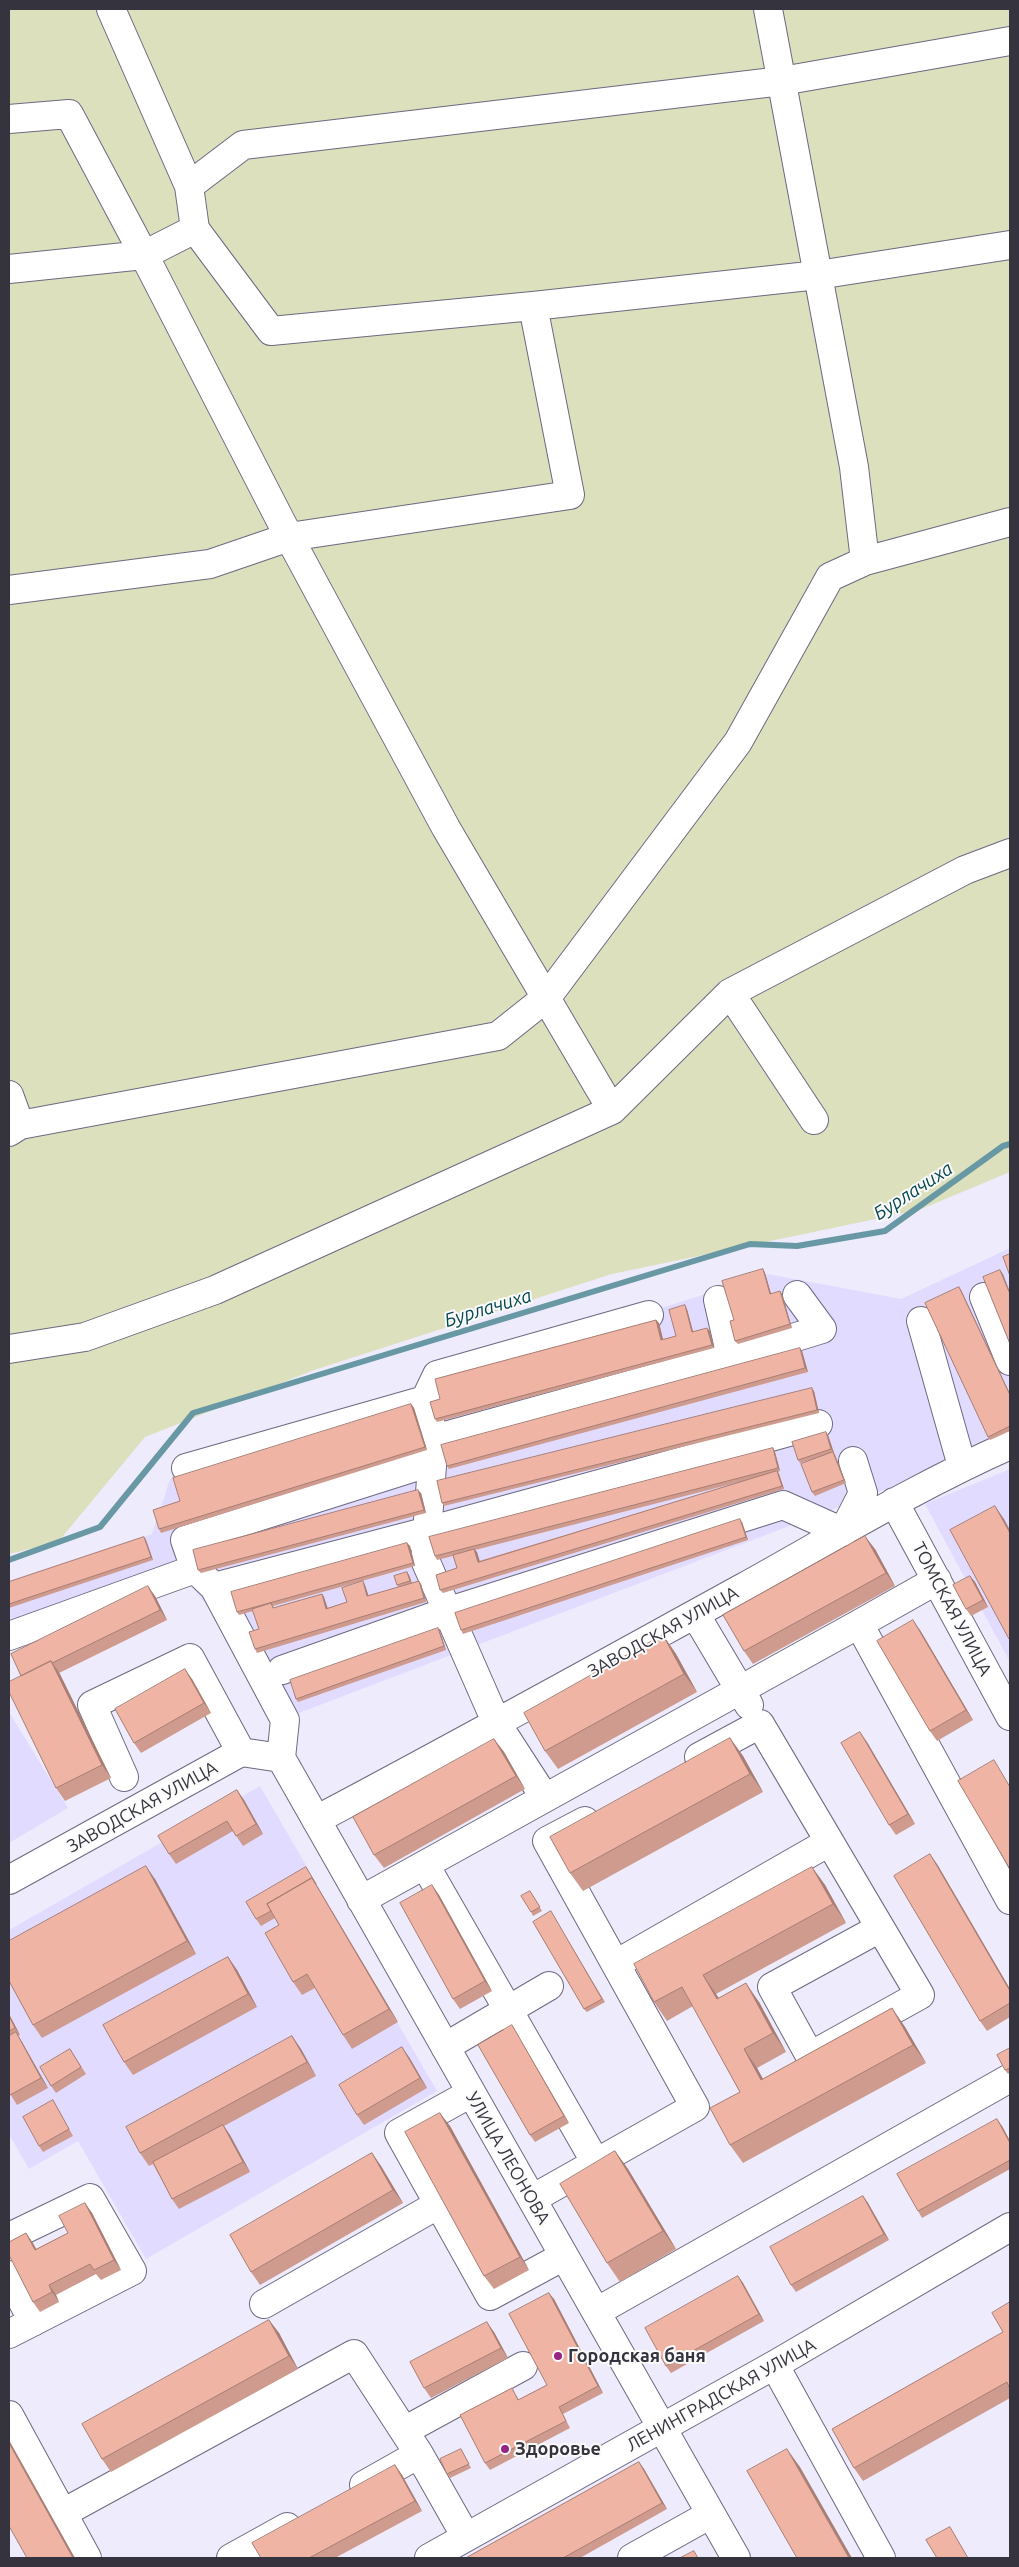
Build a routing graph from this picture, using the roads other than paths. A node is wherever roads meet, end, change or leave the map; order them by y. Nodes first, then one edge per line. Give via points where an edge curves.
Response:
1 (111, 9) edge
2 (768, 9) edge
3 (1010, 41) edge
4 (782, 81) junction
5 (9, 119) edge
6 (189, 186) junction
7 (194, 229) junction
8 (1010, 245) edge
9 (144, 255) junction
10 (9, 269) edge
11 (818, 275) junction
12 (533, 306) junction
13 (1010, 522) edge
14 (290, 538) junction
15 (865, 561) junction
16 (9, 590) edge
17 (1010, 853) edge
18 (730, 993) junction
19 (547, 997) junction
20 (9, 1095) edge
21 (612, 1110) junction
22 (814, 1120) dead end
23 (14, 1128) edge
24 (797, 1295) dead end
25 (984, 1297) dead end
26 (718, 1300) dead end
27 (649, 1315) dead end
28 (921, 1320) dead end
29 (9, 1349) edge
30 (731, 1357) junction
31 (1010, 1362) edge
32 (425, 1400) junction
33 (818, 1424) dead end
34 (1010, 1445) edge
35 (433, 1450) junction
36 (853, 1461) dead end
37 (962, 1466) junction
38 (186, 1468) dead end
39 (894, 1502) junction
40 (428, 1531) junction
41 (843, 1532) junction
42 (204, 1578) junction
43 (937, 1580) junction
44 (446, 1612) junction
45 (695, 1614) junction
46 (859, 1624) junction
47 (9, 1636) edge
48 (282, 1670) dead end
49 (740, 1690) junction
50 (1010, 1716) edge
51 (497, 1724) junction
52 (760, 1724) junction
53 (241, 1752) junction
54 (280, 1758) junction
55 (675, 1771) edge
56 (124, 1776) dead end
57 (536, 1803) junction
58 (607, 1808) edge
59 (316, 1820) junction
60 (547, 1841) junction
61 (829, 1842) junction
62 (425, 1865) junction
63 (9, 1880) edge
64 (362, 1900) junction
65 (1010, 1900) edge
66 (880, 1928) junction
67 (616, 1964) junction
68 (549, 1986) dead end
69 (509, 2010) junction
70 (445, 2047) junction
71 (1010, 2078) edge
72 (471, 2092) junction
73 (596, 2163) junction
74 (532, 2199) junction
75 (439, 2204) junction
76 (1010, 2227) edge
77 (9, 2238) edge
78 (564, 2256) junction
79 (9, 2275) edge
80 (264, 2304) dead end
81 (596, 2312) junction
82 (33, 2322) junction
83 (9, 2334) edge
84 (776, 2364) junction
85 (523, 2366) dead end
86 (9, 2415) edge
87 (661, 2428) junction
88 (404, 2430) junction
89 (419, 2454) junction
90 (342, 2497) edge
91 (63, 2513) junction
92 (711, 2514) junction
93 (307, 2516) edge
94 (466, 2538) junction
95 (87, 2558) edge
96 (232, 2558) edge
97 (429, 2558) edge
98 (632, 2558) edge
99 (736, 2558) edge
100 (881, 2558) edge

1 - 6 street
2 - 4 street
3 - 4 street
4 - 6 street via 243,145
4 - 11 street
5 - 9 street via 69,114
6 - 7 street
7 - 9 street
7 - 12 street via 271,330
8 - 11 street
9 - 10 street
9 - 14 street
11 - 12 street
11 - 15 street via 854,467
12 - 14 street via 570,495
13 - 15 street
14 - 16 street via 210,564
14 - 19 street via 446,828
15 - 19 street via 830,577 738,742
17 - 18 street via 965,870
18 - 21 street
18 - 22 street
19 - 21 street
19 - 23 street via 498,1036
20 - 23 street
21 - 29 street via 215,1290 85,1336
24 - 30 street via 822,1329
25 - 31 street
26 - 30 street
27 - 32 street via 437,1374
28 - 37 street
30 - 35 street
32 - 35 street
32 - 38 street
33 - 40 street
34 - 37 street, ЗАВОДСКАЯ УЛИЦА
35 - 40 street
35 - 42 street via 185,1540
36 - 41 street via 864,1493
37 - 39 street, ЗАВОДСКАЯ УЛИЦА
39 - 41 street, ЗАВОДСКАЯ УЛИЦА
39 - 43 street, ТОМСКАЯ УЛИЦА
40 - 42 street
40 - 44 street via 425,1560
41 - 44 street via 783,1505
41 - 45 street, ЗАВОДСКАЯ УЛИЦА
42 - 47 street
42 - 54 street via 285,1720
43 - 46 street
43 - 50 street, ТОМСКАЯ УЛИЦА
44 - 48 street
44 - 51 street
45 - 49 street
45 - 51 street, ЗАВОДСКАЯ УЛИЦА
46 - 49 street
46 - 65 street
49 - 52 street
49 - 57 street
51 - 57 street
51 - 59 street, ЗАВОДСКАЯ УЛИЦА
52 - 55 street
52 - 61 street
53 - 54 street
53 - 56 street via 190,1658 92,1705
53 - 63 street, ЗАВОДСКАЯ УЛИЦА
54 - 59 street, УЛИЦА ЛЕОНОВА
57 - 60 street
57 - 62 street
58 - 60 street
59 - 64 street, УЛИЦА ЛЕОНОВА
60 - 67 street
61 - 66 street
61 - 67 street
62 - 64 street
62 - 69 street
64 - 70 street, УЛИЦА ЛЕОНОВА
66 - 66 street via 920,1995 810,2056 772,1987
67 - 73 street via 694,2106
68 - 69 street
69 - 70 street
69 - 73 street
70 - 72 street, УЛИЦА ЛЕОНОВА
71 - 81 street
72 - 74 street, УЛИЦА ЛЕОНОВА
72 - 75 street via 399,2132
73 - 74 street
74 - 78 street, УЛИЦА ЛЕОНОВА
75 - 78 street via 490,2296
75 - 80 street
76 - 84 street, ЛЕНИНГРАДСКАЯ УЛИЦА
77 - 82 street via 90,2198 132,2271
78 - 81 street, УЛИЦА ЛЕОНОВА
79 - 82 street
81 - 87 street, УЛИЦА ЛЕОНОВА
82 - 83 street
84 - 87 street, ЛЕНИНГРАДСКАЯ УЛИЦА
84 - 100 street
85 - 88 street
86 - 91 street
87 - 92 street, УЛИЦА ЛЕОНОВА
87 - 94 street, ЛЕНИНГРАДСКАЯ УЛИЦА
88 - 89 street
88 - 91 street via 354,2354
89 - 90 street
89 - 94 street
91 - 95 street
92 - 98 street
92 - 99 street, УЛИЦА ЛЕОНОВА
93 - 96 street
94 - 97 street, ЛЕНИНГРАДСКАЯ УЛИЦА

